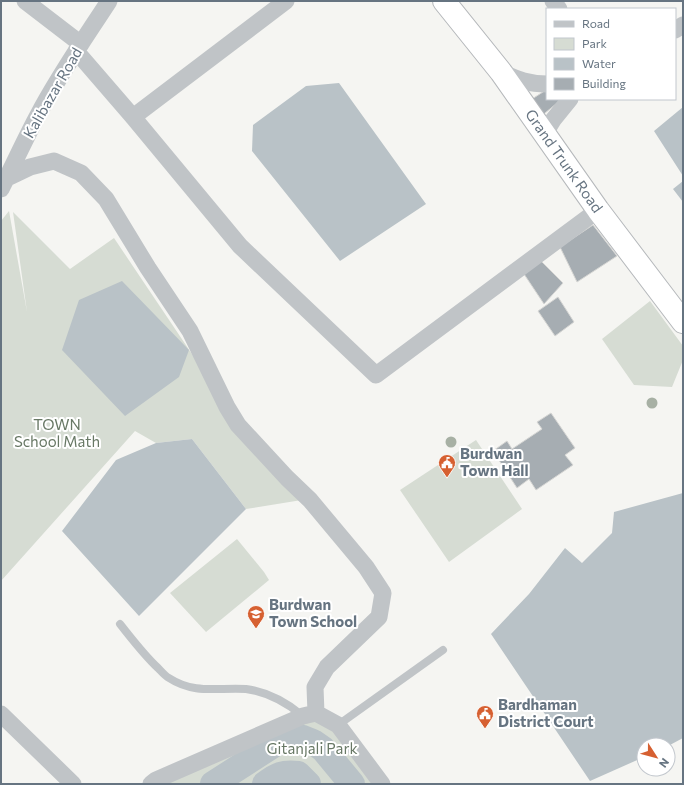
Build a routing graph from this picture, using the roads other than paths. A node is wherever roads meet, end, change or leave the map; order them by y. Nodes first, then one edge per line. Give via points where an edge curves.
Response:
1 (25, 1) edge
2 (109, 1) edge
3 (286, 1) edge
4 (444, 1) edge
5 (78, 48) junction
6 (501, 72) junction
7 (546, 84) edge
8 (569, 100) edge
9 (133, 117) junction
10 (545, 133) junction
11 (4, 183) edge
12 (598, 210) junction
13 (683, 322) edge
14 (120, 624) dead end
15 (443, 650) dead end
16 (1, 714) edge
17 (310, 715) junction
18 (338, 725) junction
19 (72, 784) edge
20 (151, 784) edge
21 (382, 784) edge

1 - 5 street
2 - 5 street, Kalibazar Road
3 - 9 street
4 - 6 highway, Grand Trunk Road
5 - 9 street
5 - 11 street, Kalibazar Road via 38,114
6 - 7 street via 532,84
6 - 10 highway, Grand Trunk Road
8 - 10 street
9 - 12 street via 240,246 376,375
10 - 12 highway, Grand Trunk Road
11 - 17 street via 30,167 54,161 81,173 106,199 190,331 238,426 310,500 366,567 383,593 379,617 327,667 315,687
12 - 13 highway, Grand Trunk Road
14 - 17 lane via 168,678 187,687 210,690 246,689 273,696
15 - 18 lane
16 - 19 street
17 - 18 street
17 - 20 street
18 - 21 street

